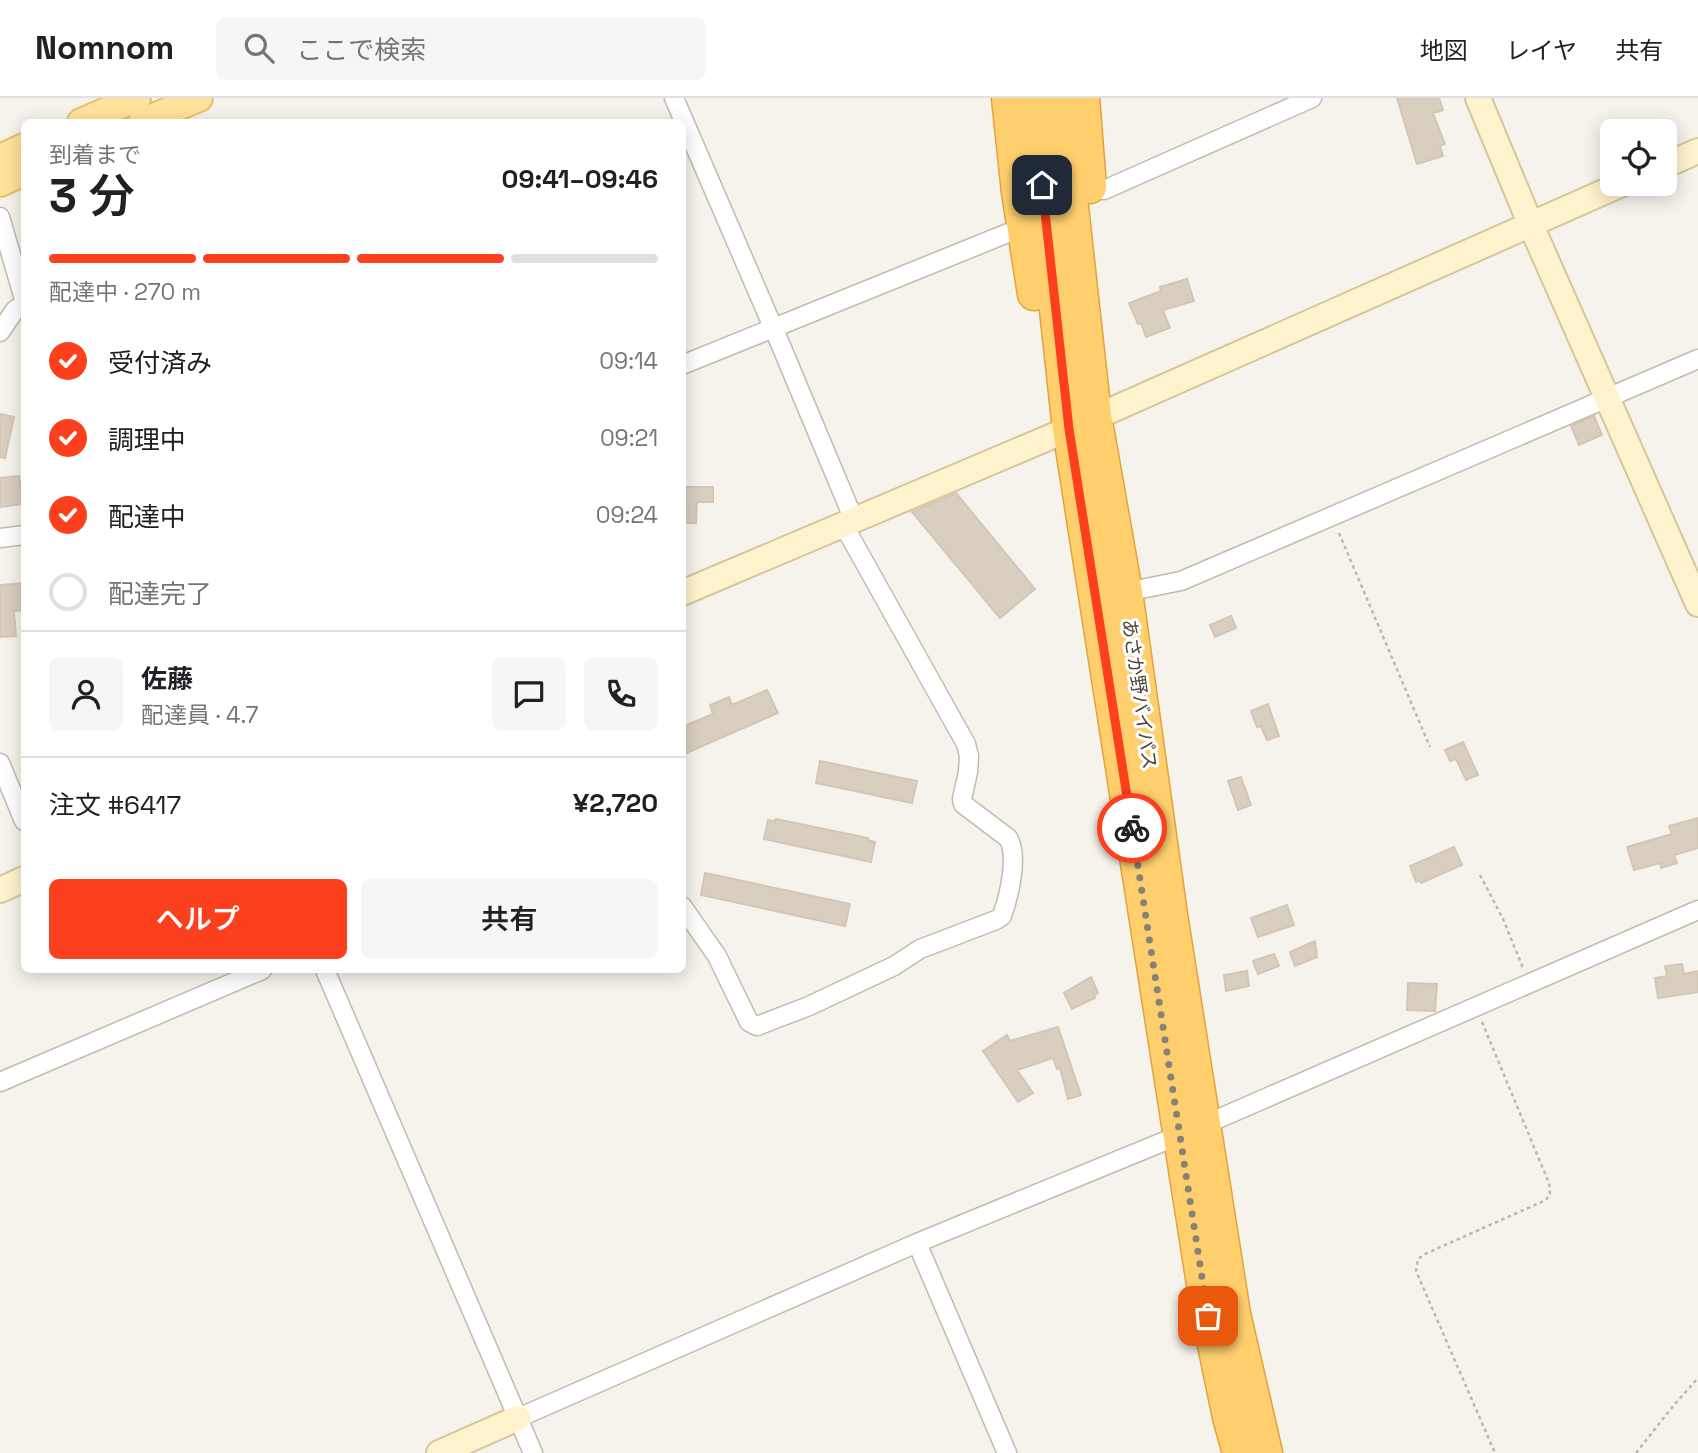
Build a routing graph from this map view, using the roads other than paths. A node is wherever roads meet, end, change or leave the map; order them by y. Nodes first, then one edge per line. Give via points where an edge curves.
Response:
1 (137, 98) edge
2 (199, 98) edge
3 (674, 98) edge
4 (1008, 98) edge
5 (1033, 98) edge
6 (1060, 98) edge
7 (1083, 98) edge
8 (1312, 98) edge
9 (1478, 98) edge
10 (88, 119) edge
11 (149, 119) edge
12 (683, 119) edge
13 (686, 126) edge
14 (21, 148) edge
15 (1698, 151) edge
16 (0, 158) edge
17 (1677, 160) edge
18 (21, 173) edge
19 (0, 183) edge
20 (1600, 193) edge
21 (1097, 195) junction
22 (0, 217) edge
23 (1530, 223) junction
24 (1008, 233) dead end
25 (21, 290) edge
26 (21, 304) edge
27 (773, 327) junction
28 (0, 332) edge
29 (1698, 359) edge
30 (686, 363) edge
31 (1606, 398) junction
32 (1082, 423) junction
33 (848, 522) junction
34 (21, 535) edge
35 (0, 538) edge
36 (686, 591) edge
37 (1126, 592) junction
38 (1698, 604) edge
39 (0, 763) edge
40 (21, 814) edge
41 (21, 880) edge
42 (0, 890) edge
43 (1698, 910) edge
44 (686, 912) edge
45 (255, 973) edge
46 (326, 973) edge
47 (0, 1082) edge
48 (1192, 1129) junction
49 (918, 1243) junction
50 (518, 1418) junction
51 (439, 1453) edge
52 (533, 1453) edge
53 (1007, 1453) edge
54 (1239, 1453) edge
55 (1266, 1453) edge

1 - 10 main road
2 - 11 main road
3 - 12 street
4 - 32 highway via 1051,396
5 - 32 highway, あさか野バイパス
6 - 32 highway, あさか野バイパス
7 - 21 highway
8 - 21 street
9 - 23 street
13 - 27 street
14 - 16 main road
15 - 17 street
18 - 19 main road
20 - 23 street
21 - 32 highway via 1102,362
22 - 25 street
23 - 31 street
23 - 32 street
24 - 27 street
26 - 28 street
27 - 30 street
27 - 33 street
29 - 31 street
31 - 37 street via 1181,581
31 - 38 street
32 - 33 street
32 - 37 highway, あさか野バイパス
32 - 48 highway, あさか野バイパス
33 - 36 street
33 - 44 street via 966,744 969,760 963,804 1012,844 1013,863 1002,916 757,1026 749,1021 717,956
34 - 35 street
37 - 48 highway, あさか野バイパス via 1171,915
39 - 40 street
41 - 42 street
43 - 48 street
45 - 47 street
46 - 50 street
48 - 49 street
48 - 54 highway, あさか野バイパス via 1208,1316
48 - 55 highway, あさか野バイパス
49 - 50 street
49 - 53 street
50 - 51 street
50 - 52 street

